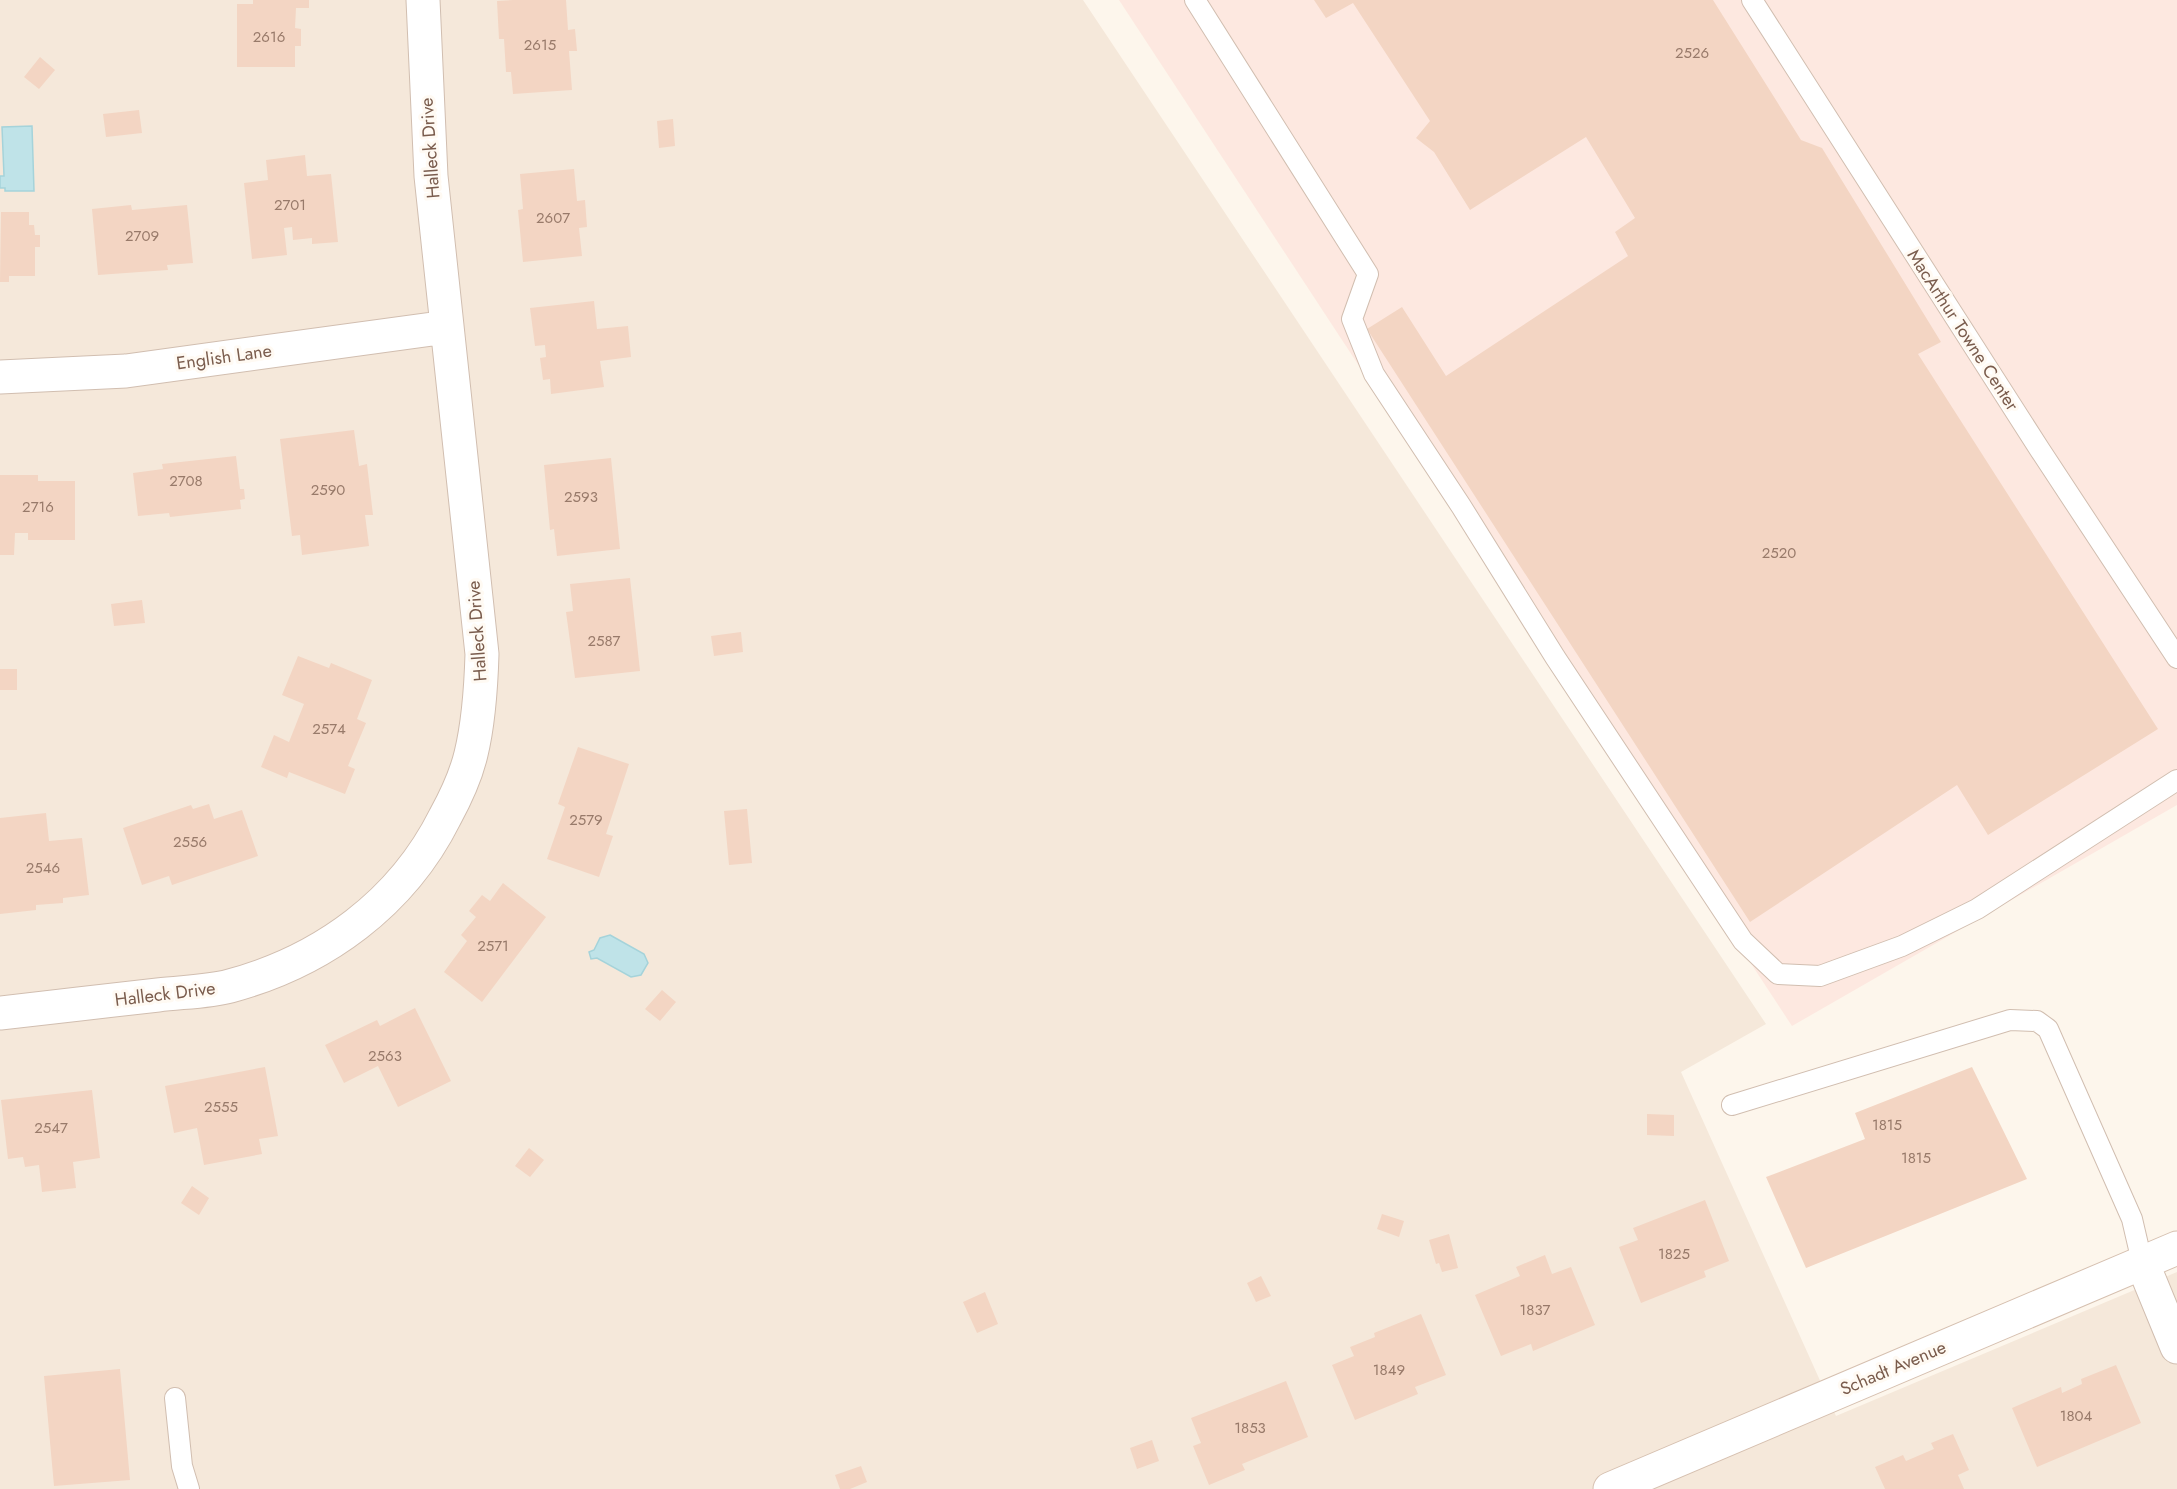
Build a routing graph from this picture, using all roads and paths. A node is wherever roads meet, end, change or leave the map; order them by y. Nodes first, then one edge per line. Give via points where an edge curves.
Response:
1 (423, 0) edge
2 (1195, 0) edge
3 (1752, 0) edge
4 (447, 327) junction
5 (0, 377) edge
6 (2177, 658) edge
7 (2177, 780) edge
8 (0, 1014) edge
9 (1732, 1105) dead end
10 (2177, 1248) edge
11 (2142, 1262) junction
12 (2177, 1347) edge
13 (175, 1398) dead end
14 (189, 1489) edge
15 (1610, 1489) edge

1 - 4 street, Halleck Drive via 430,176
2 - 7 lane via 1368,274 1352,318 1374,374 1743,941 1778,974 1820,976 1902,946 1977,909
3 - 6 lane, MacArthur Towne Center
4 - 5 street, English Lane via 126,370
4 - 8 street, Halleck Drive via 482,654 481,699 471,755 435,838 377,908 333,943 282,969 228,986
9 - 11 lane via 2010,1020 2037,1021 2048,1029 2132,1219
10 - 11 street, Schadt Avenue
11 - 12 street
11 - 15 street, Schadt Avenue
13 - 14 lane via 182,1466

